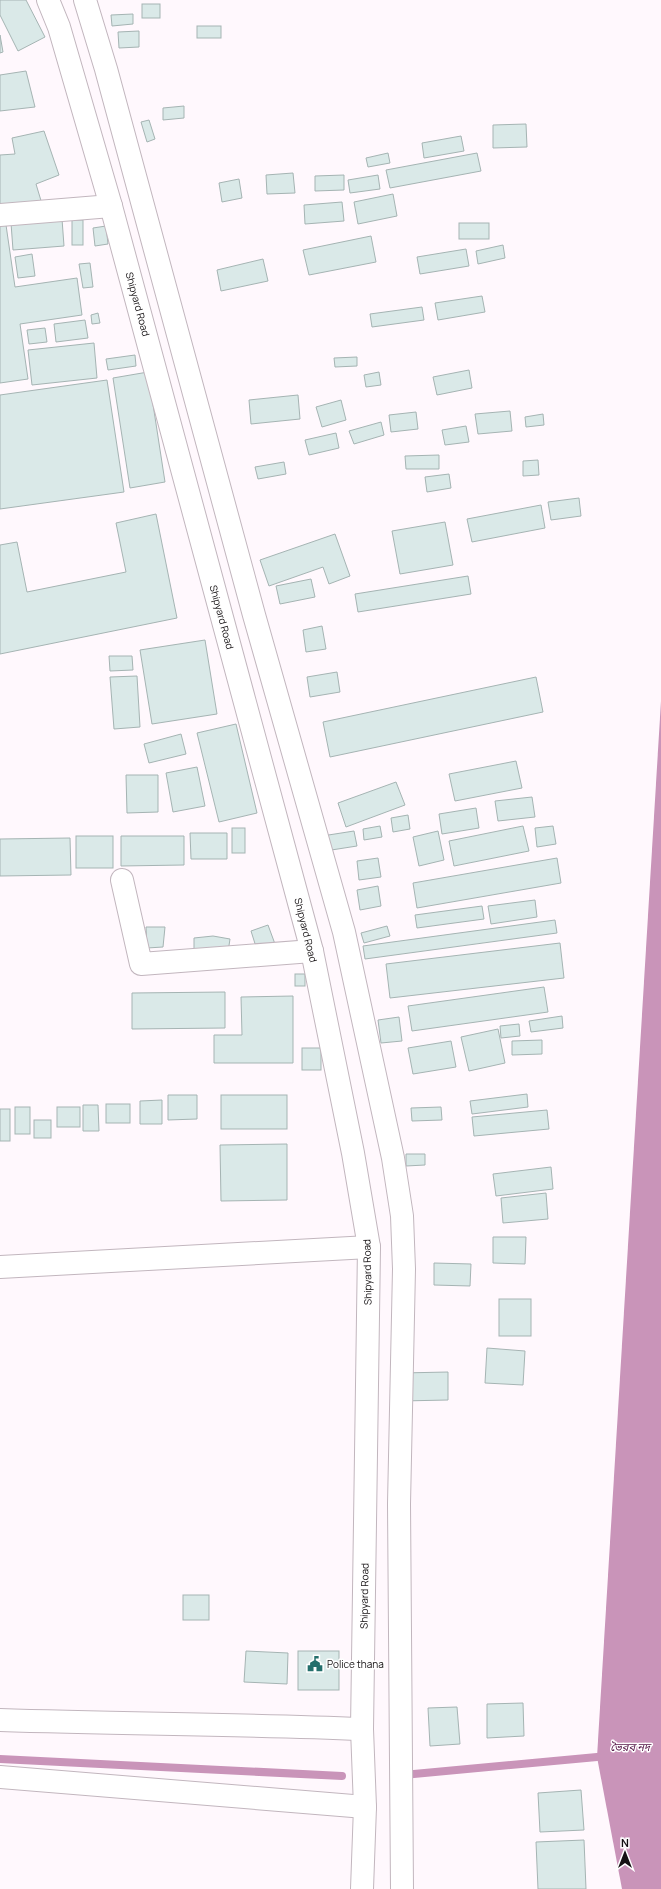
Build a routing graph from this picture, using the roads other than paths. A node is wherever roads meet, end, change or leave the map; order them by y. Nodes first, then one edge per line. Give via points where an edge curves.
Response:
1 (48, 0) edge
2 (85, 0) edge
3 (111, 206) junction
4 (0, 215) edge
5 (122, 880) dead end
6 (312, 951) junction
7 (369, 1248) junction
8 (0, 1267) edge
9 (0, 1720) edge
10 (362, 1729) junction
11 (0, 1777) edge
12 (365, 1807) junction
13 (403, 1886) edge
14 (362, 1889) edge

1 - 3 main road, Shipyard Road via 59,28
2 - 13 main road via 344,932 393,1158 402,1216 404,1269 399,1504
3 - 4 main road
3 - 6 main road, Shipyard Road
5 - 6 main road via 141,964
6 - 7 main road, Shipyard Road via 353,1153
7 - 8 main road
7 - 10 main road, Shipyard Road
9 - 10 main road
10 - 12 main road, Shipyard Road
11 - 12 main road
12 - 14 main road, Shipyard Road

